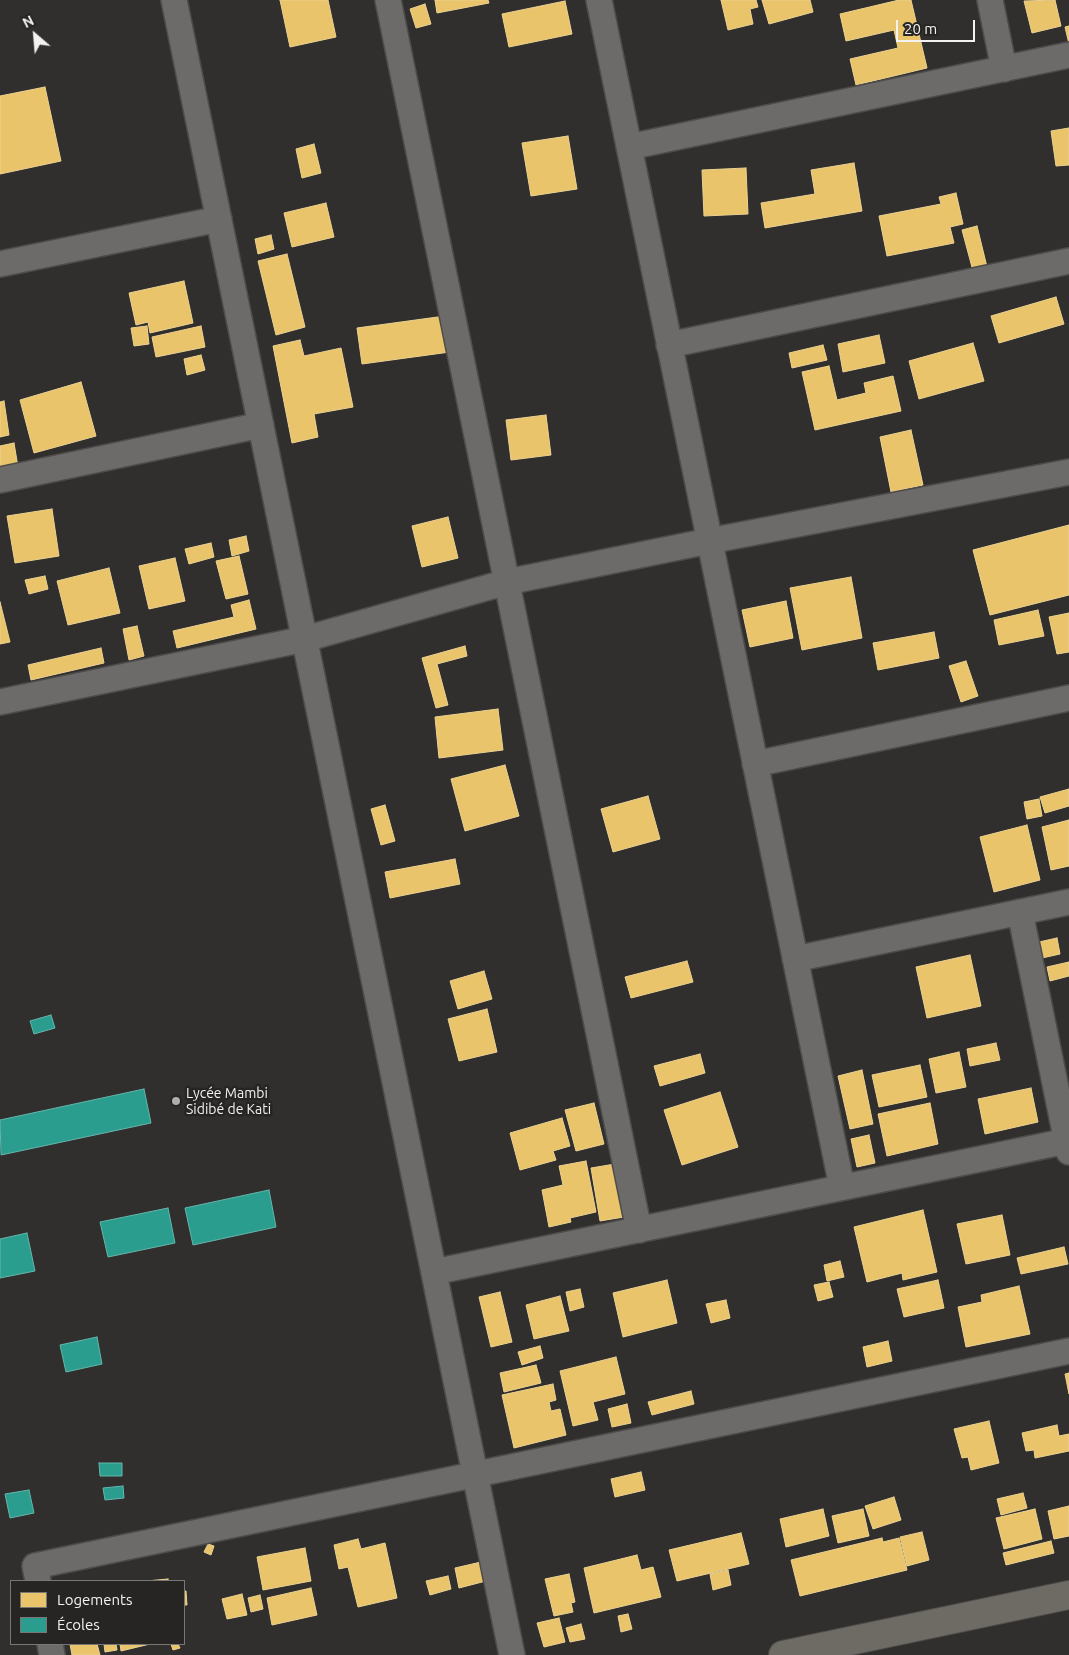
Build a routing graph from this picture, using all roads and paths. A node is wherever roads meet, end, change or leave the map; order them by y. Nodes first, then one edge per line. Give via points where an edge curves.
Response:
1 (174, 0) edge
2 (388, 0) edge
3 (599, 0) edge
4 (990, 0) edge
5 (1069, 56) edge
6 (1004, 69) junction
7 (629, 147) junction
8 (219, 219) junction
9 (1069, 261) edge
10 (0, 264) edge
11 (669, 344) junction
12 (261, 425) junction
13 (1069, 472) edge
14 (0, 480) edge
15 (709, 541) junction
16 (507, 582) junction
17 (305, 637) junction
18 (1069, 698) edge
19 (0, 702) edge
20 (755, 764) junction
21 (1069, 902) edge
22 (1020, 912) junction
23 (795, 959) junction
24 (1068, 1146) edge
25 (842, 1188) junction
26 (639, 1230) junction
27 (434, 1272) junction
28 (1069, 1351) edge
29 (475, 1475) junction
30 (38, 1580) edge
31 (1069, 1596) edge
32 (512, 1655) edge
33 (783, 1655) edge

1 - 8 street
2 - 16 street
3 - 7 street
4 - 6 street
5 - 6 street
6 - 7 street
7 - 11 street
8 - 10 street
8 - 12 street
9 - 11 street
11 - 15 street
12 - 14 street
12 - 17 street
13 - 15 street
15 - 16 street
15 - 20 street
16 - 17 street
16 - 26 street
17 - 19 street
17 - 27 street
18 - 20 street
20 - 23 street
21 - 22 street
22 - 23 street
22 - 24 street
23 - 25 street
24 - 25 street
25 - 26 street
26 - 27 street
27 - 29 street
28 - 29 street
29 - 30 street via 35,1566
29 - 32 street
31 - 33 main road

